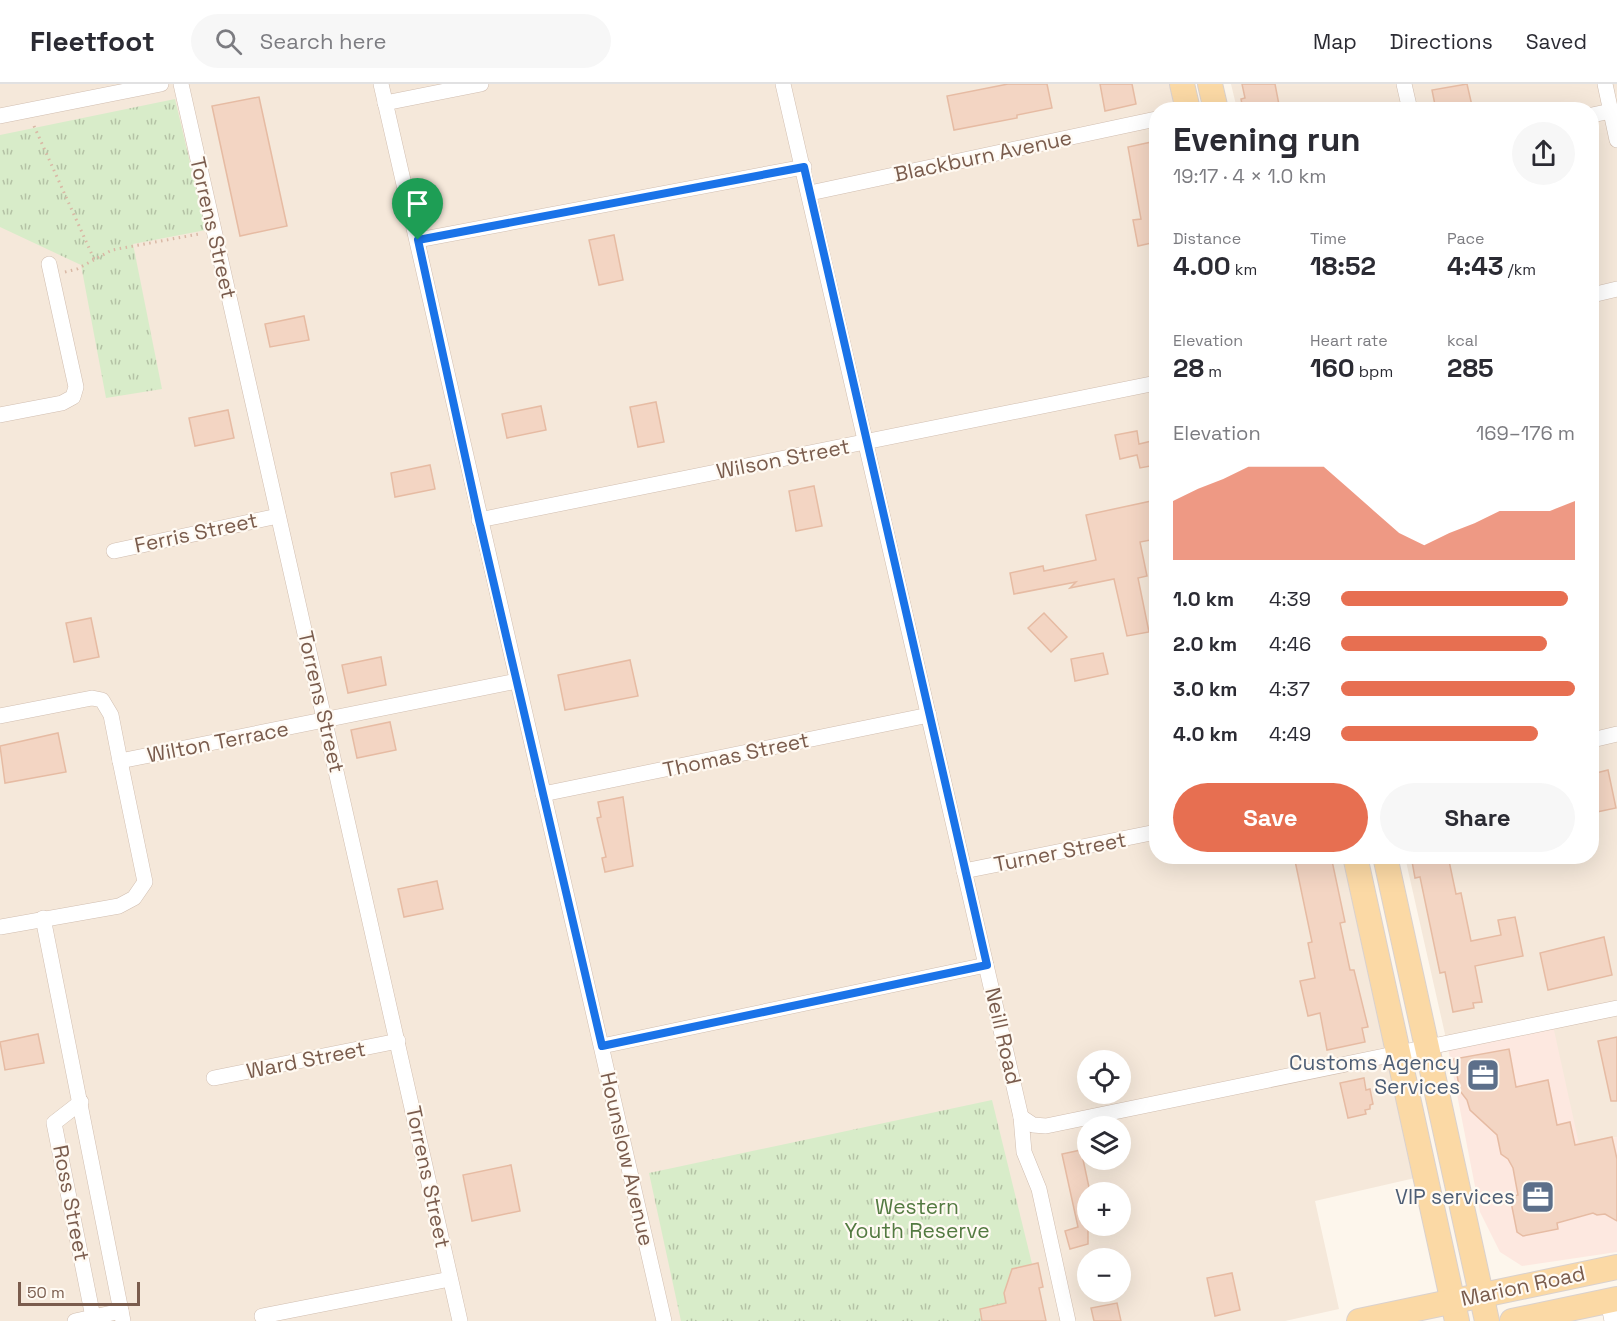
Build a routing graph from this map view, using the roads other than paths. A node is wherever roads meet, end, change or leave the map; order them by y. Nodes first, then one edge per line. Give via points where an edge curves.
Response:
1 (161, 84) edge
2 (181, 84) edge
3 (381, 84) edge
4 (481, 84) edge
5 (783, 84) edge
6 (1182, 84) edge
7 (1404, 84) edge
8 (1605, 84) edge
9 (109, 89) edge
10 (1186, 102) edge
11 (1408, 102) edge
12 (385, 103) junction
13 (1611, 111) junction
14 (1599, 114) edge
15 (0, 116) edge
16 (1149, 120) edge
17 (1617, 141) edge
18 (804, 167) junction
19 (810, 193) junction
20 (418, 240) junction
21 (55, 268) road end
22 (1617, 289) edge
23 (1599, 293) edge
24 (1149, 384) edge
25 (0, 416) edge
26 (867, 442) junction
27 (278, 516) junction
28 (479, 520) junction
29 (114, 551) dead end
30 (517, 681) junction
31 (929, 715) junction
32 (0, 716) edge
33 (326, 721) junction
34 (1617, 734) edge
35 (1599, 738) edge
36 (120, 761) junction
37 (543, 794) junction
38 (1149, 833) edge
39 (1357, 864) edge
40 (1387, 864) edge
41 (964, 871) junction
42 (44, 918) junction
43 (0, 927) edge
44 (987, 965) junction
45 (1617, 1008) edge
46 (398, 1041) junction
47 (602, 1046) junction
48 (1428, 1047) junction
49 (1397, 1053) junction
50 (214, 1078) dead end
51 (81, 1102) junction
52 (1021, 1117) junction
53 (1464, 1209) junction
54 (1617, 1267) edge
55 (450, 1279) junction
56 (1532, 1285) junction
57 (1483, 1295) junction
58 (1612, 1307) edge
59 (1455, 1311) edge
60 (122, 1316) edge
61 (262, 1316) dead end
62 (93, 1317) junction
63 (1523, 1320) edge
64 (75, 1321) edge
65 (460, 1321) edge
66 (664, 1321) edge
67 (1068, 1321) edge
68 (1359, 1321) edge
69 (1487, 1321) edge

1 - 9 street
2 - 27 street, Torrens Street
3 - 12 street, Hounslow Avenue
4 - 12 street
5 - 18 street, Neill Road
6 - 10 main road
7 - 11 street
8 - 13 street
9 - 15 street
12 - 20 street, Hounslow Avenue
13 - 14 street
13 - 17 street
16 - 19 street, Blackburn Avenue
18 - 19 street, Neill Road
18 - 20 street
19 - 26 street, Neill Road
20 - 28 street, Hounslow Avenue
21 - 25 street via 76,387 73,397 62,403
22 - 23 street
24 - 26 street, Wilson Street
26 - 28 street, Wilson Street
26 - 31 street, Neill Road
27 - 29 street, Ferris Street
27 - 33 street, Torrens Street
28 - 30 street, Hounslow Avenue
30 - 33 street, Wilton Terrace
30 - 37 street, Hounslow Avenue
31 - 37 street, Thomas Street
31 - 41 street, Neill Road
32 - 36 street, Wilton Terrace via 92,698 102,700 111,715
33 - 36 street, Wilton Terrace
33 - 46 street, Torrens Street
34 - 35 street
36 - 42 street via 145,882 134,898 119,906
37 - 47 street, Hounslow Avenue
38 - 41 street, Turner Street
39 - 49 main road
40 - 48 main road
41 - 44 street, Neill Road
42 - 43 street
42 - 51 street, Ross Street
44 - 47 street
44 - 52 street, Neill Road
45 - 48 street
46 - 50 street, Ward Street
46 - 55 street, Torrens Street
47 - 66 street, Hounslow Avenue
48 - 49 street
48 - 53 main road
49 - 52 street via 1046,1126 1033,1125
49 - 59 main road
51 - 60 street, Ross Street
51 - 62 street, Ross Street via 54,1123
52 - 67 street, Neill Road via 1024,1152 1039,1189
53 - 56 main road via 1483,1256 1498,1274
53 - 57 main road
54 - 56 main road, Marion Road
55 - 61 street
55 - 65 street, Torrens Street
56 - 57 main road, Marion Road
57 - 59 main road, Marion Road
57 - 69 main road
58 - 63 main road, Marion Road
59 - 68 main road, Marion Road
60 - 62 street
62 - 64 street

